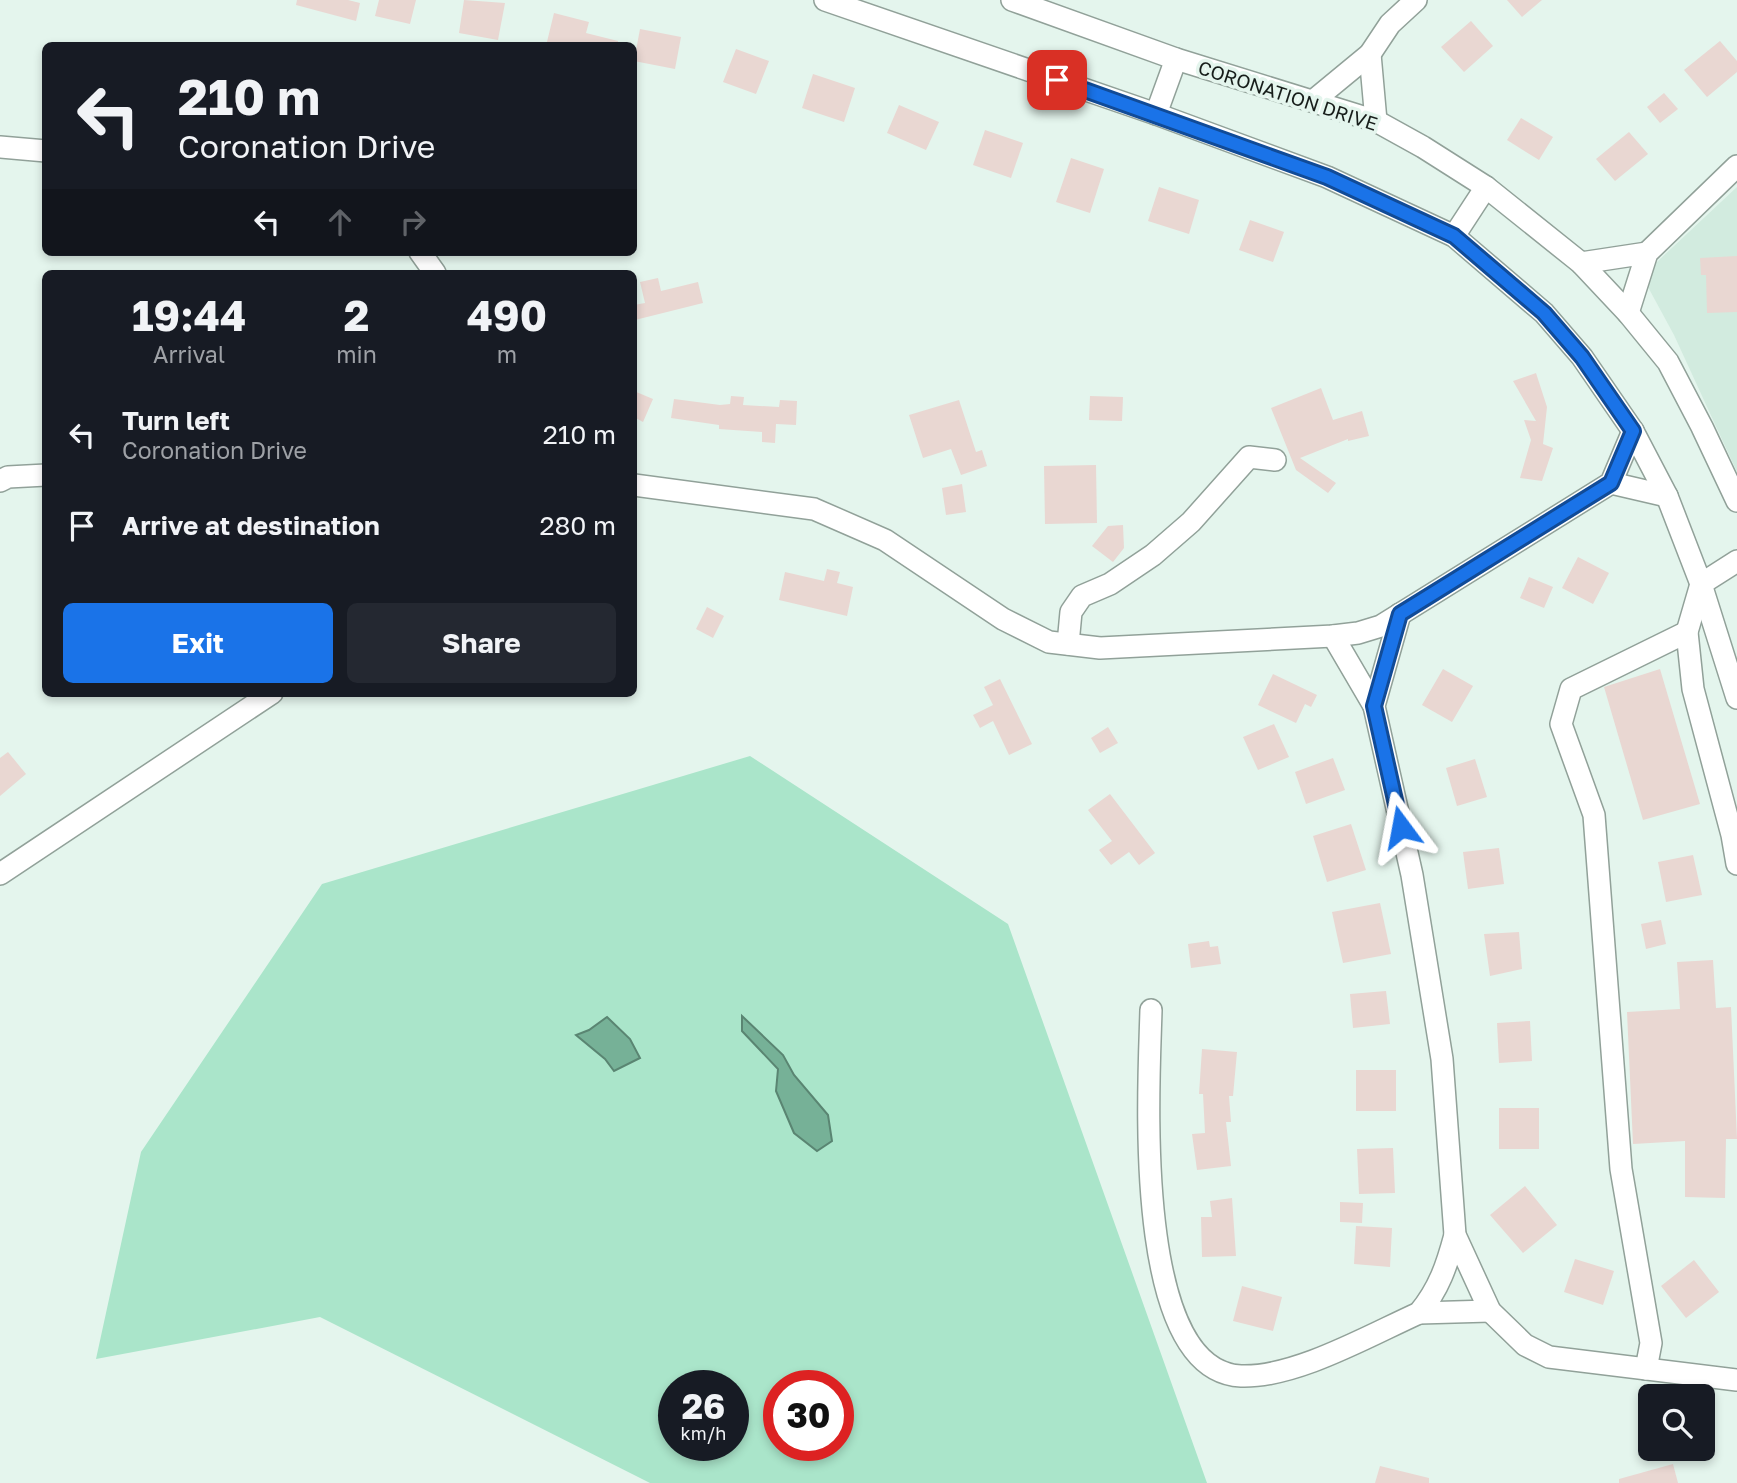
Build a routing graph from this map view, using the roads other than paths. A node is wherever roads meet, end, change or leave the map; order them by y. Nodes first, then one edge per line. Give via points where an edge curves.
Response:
1 (808, 0) edge
2 (1012, 0) edge
3 (1416, 0) edge
4 (830, 2) edge
5 (1065, 9) edge
6 (1370, 54) junction
7 (1176, 59) junction
8 (1313, 102) junction
9 (1156, 114) junction
10 (1376, 121) junction
11 (0, 147) edge
12 (42, 151) edge
13 (1737, 166) edge
14 (1486, 187) junction
15 (1454, 236) junction
16 (1647, 253) junction
17 (1581, 263) junction
18 (1628, 313) junction
19 (1633, 431) junction
20 (1275, 460) dead end
21 (42, 475) edge
22 (0, 481) edge
23 (1611, 483) junction
24 (637, 485) edge
25 (1668, 496) junction
26 (1737, 501) edge
27 (1737, 561) edge
28 (1701, 584) junction
29 (1400, 614) junction
30 (1687, 632) junction
31 (1333, 636) junction
32 (1068, 644) junction
33 (266, 697) edge
34 (1737, 698) edge
35 (1374, 706) junction
36 (1737, 864) edge
37 (0, 874) edge
38 (1151, 1010) dead end
39 (1455, 1235) junction
40 (1490, 1311) junction
41 (1419, 1313) junction
42 (1646, 1369) junction
43 (1737, 1380) edge

1 - 4 street
2 - 5 street, CORONATION DRIVE
3 - 6 street via 1390,24
4 - 9 street
5 - 7 street, CORONATION DRIVE
6 - 8 street
6 - 10 street
7 - 8 street, CORONATION DRIVE
7 - 9 street
8 - 10 street, CORONATION DRIVE
9 - 15 street via 1327,177
10 - 14 street, CORONATION DRIVE
11 - 12 street
13 - 16 street
14 - 15 street
14 - 17 street, CORONATION DRIVE
15 - 19 street via 1544,313 1582,357
16 - 17 street
16 - 18 street
17 - 18 street, CORONATION DRIVE
18 - 26 street, CORONATION DRIVE via 1668,362
19 - 23 street
19 - 25 street
20 - 32 street via 1249,457 1191,522 1153,555 1110,584 1082,596 1071,612
21 - 22 street
23 - 25 street
23 - 29 street
24 - 32 street via 814,509 885,540 1003,619 1049,642
25 - 28 street
27 - 28 street
28 - 30 street
28 - 34 street
29 - 31 street via 1381,626
29 - 35 street
30 - 36 street via 1693,689
30 - 42 street via 1571,689 1562,724 1594,815 1621,1170 1651,1343
31 - 32 street via 1100,648
31 - 35 street
33 - 37 street
35 - 39 street via 1412,875 1442,1059
38 - 41 street via 1149,1146 1156,1246 1179,1327 1198,1354 1219,1371 1239,1376 1294,1369
39 - 40 street
39 - 41 street via 1445,1273
40 - 41 street
40 - 42 street via 1525,1345 1549,1357
42 - 43 street

